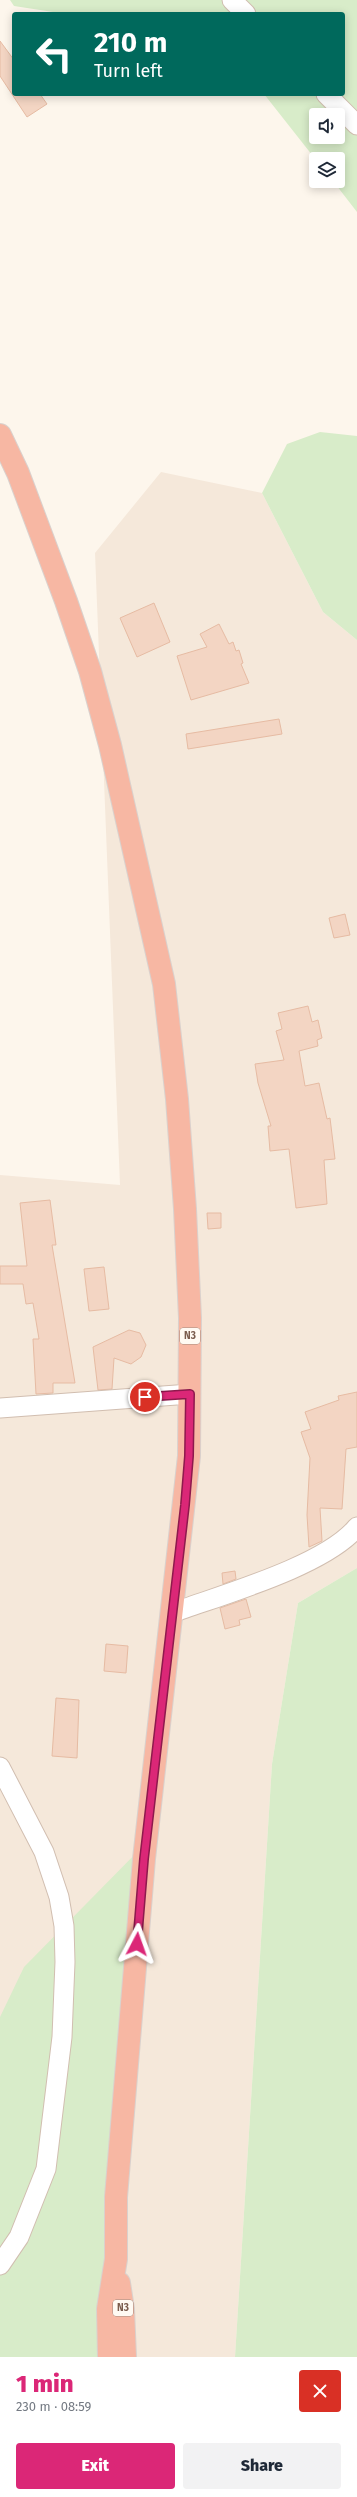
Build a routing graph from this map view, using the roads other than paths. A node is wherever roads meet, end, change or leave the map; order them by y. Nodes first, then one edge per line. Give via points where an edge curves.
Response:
1 (232, 0) edge
2 (244, 12) edge
3 (328, 96) edge
4 (357, 125) edge
5 (0, 435) edge
6 (190, 1394) junction
7 (0, 1408) edge
8 (357, 1527) edge
9 (172, 1613) junction
10 (0, 1767) edge
11 (116, 2259) junction
12 (0, 2265) edge
13 (109, 2357) edge
14 (125, 2357) edge

1 - 2 street
3 - 4 street
5 - 6 highway, N3 via 26,494 90,671 110,745 164,984 177,1099 185,1209 190,1318
6 - 7 street
6 - 9 highway, N3 via 189,1456
8 - 9 street via 325,1553 273,1576
9 - 11 highway, N3 via 144,1859 116,2197
10 - 12 street via 44,1852 59,1897 64,1926 64,1962 62,2037 46,2169 19,2237
11 - 13 highway, N3 via 108,2309
11 - 14 highway, N3 via 123,2309

